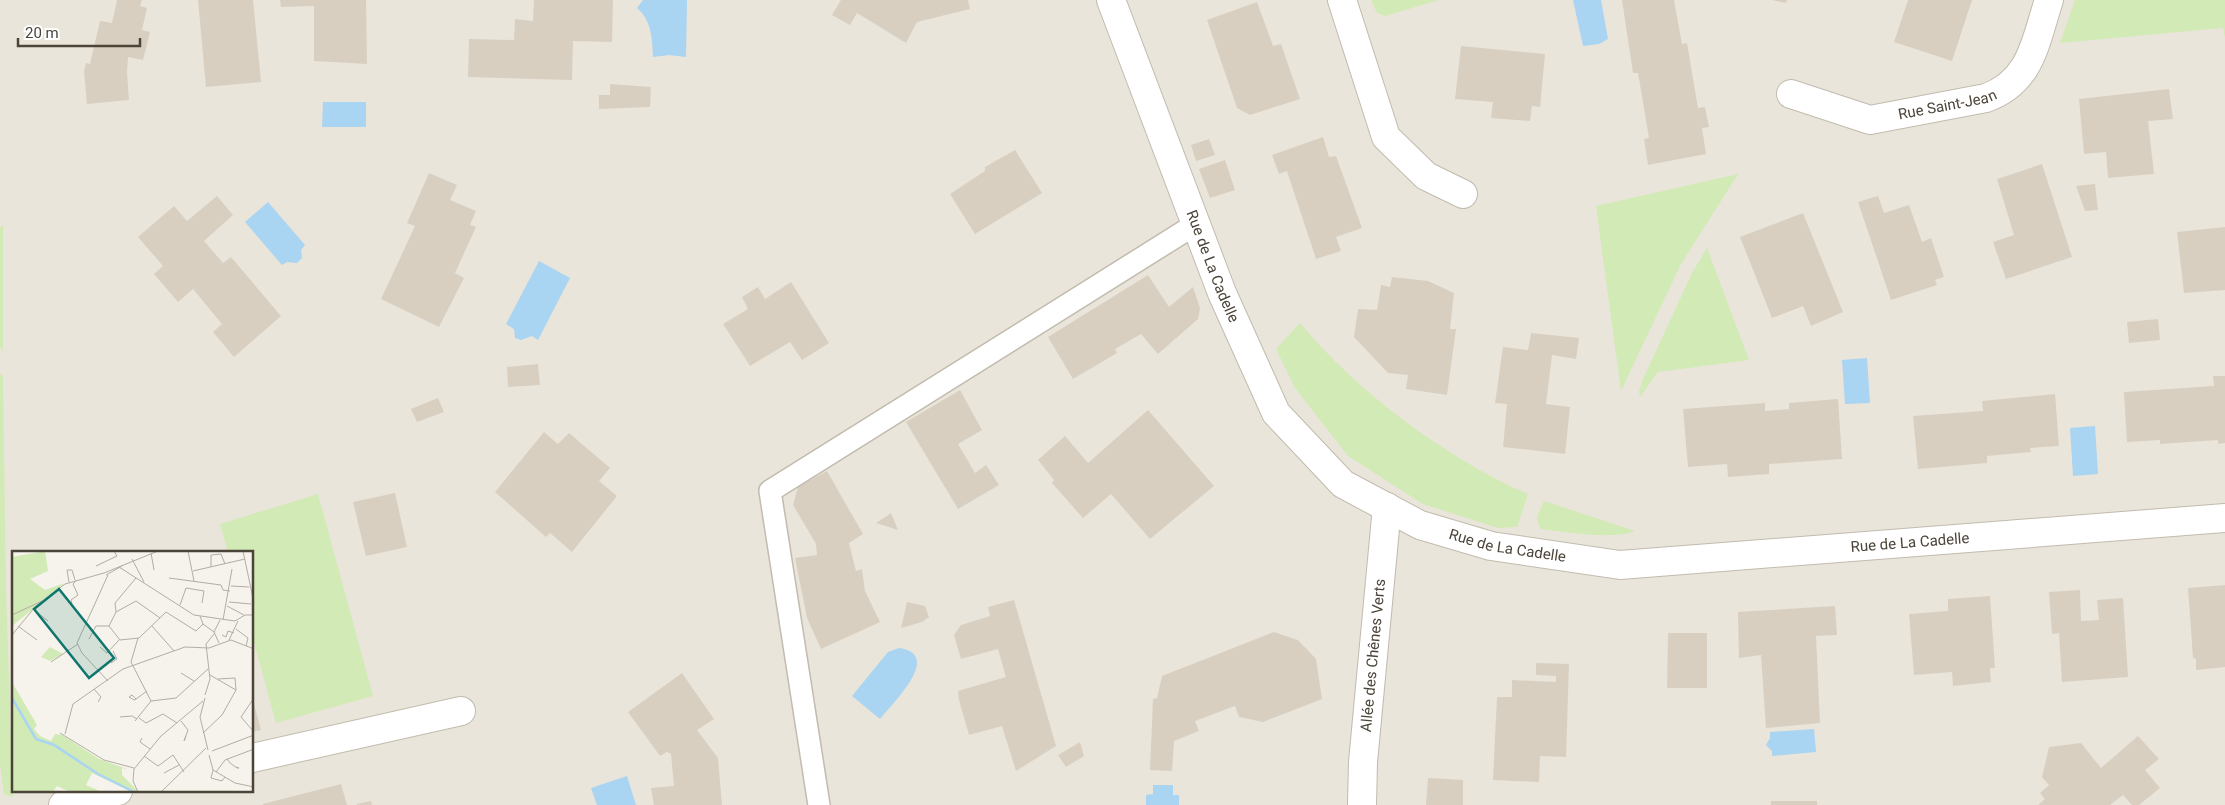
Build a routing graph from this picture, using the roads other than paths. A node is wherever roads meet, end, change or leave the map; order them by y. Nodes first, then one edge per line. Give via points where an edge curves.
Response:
1 (1111, 0) edge
2 (1342, 0) edge
3 (2049, 0) edge
4 (1791, 94) dead end
5 (1463, 194) dead end
6 (1196, 224) junction
7 (1387, 507) junction
8 (2225, 518) edge
9 (461, 711) dead end
10 (254, 758) edge
11 (114, 792) edge
12 (63, 805) edge
13 (819, 805) edge
14 (1362, 805) edge

1 - 6 street, Rue de La Cadelle
2 - 5 street via 1386,137 1426,176
3 - 4 street, Rue Saint-Jean via 2023,72 2002,92 1986,98 1870,120
6 - 7 street, Rue de La Cadelle via 1222,293 1276,413 1343,484
6 - 13 lane via 770,491
7 - 8 street, Rue de La Cadelle via 1420,525 1491,546 1620,565
7 - 14 street, Allée des Chênes Verts via 1363,762
9 - 10 street
11 - 12 street

